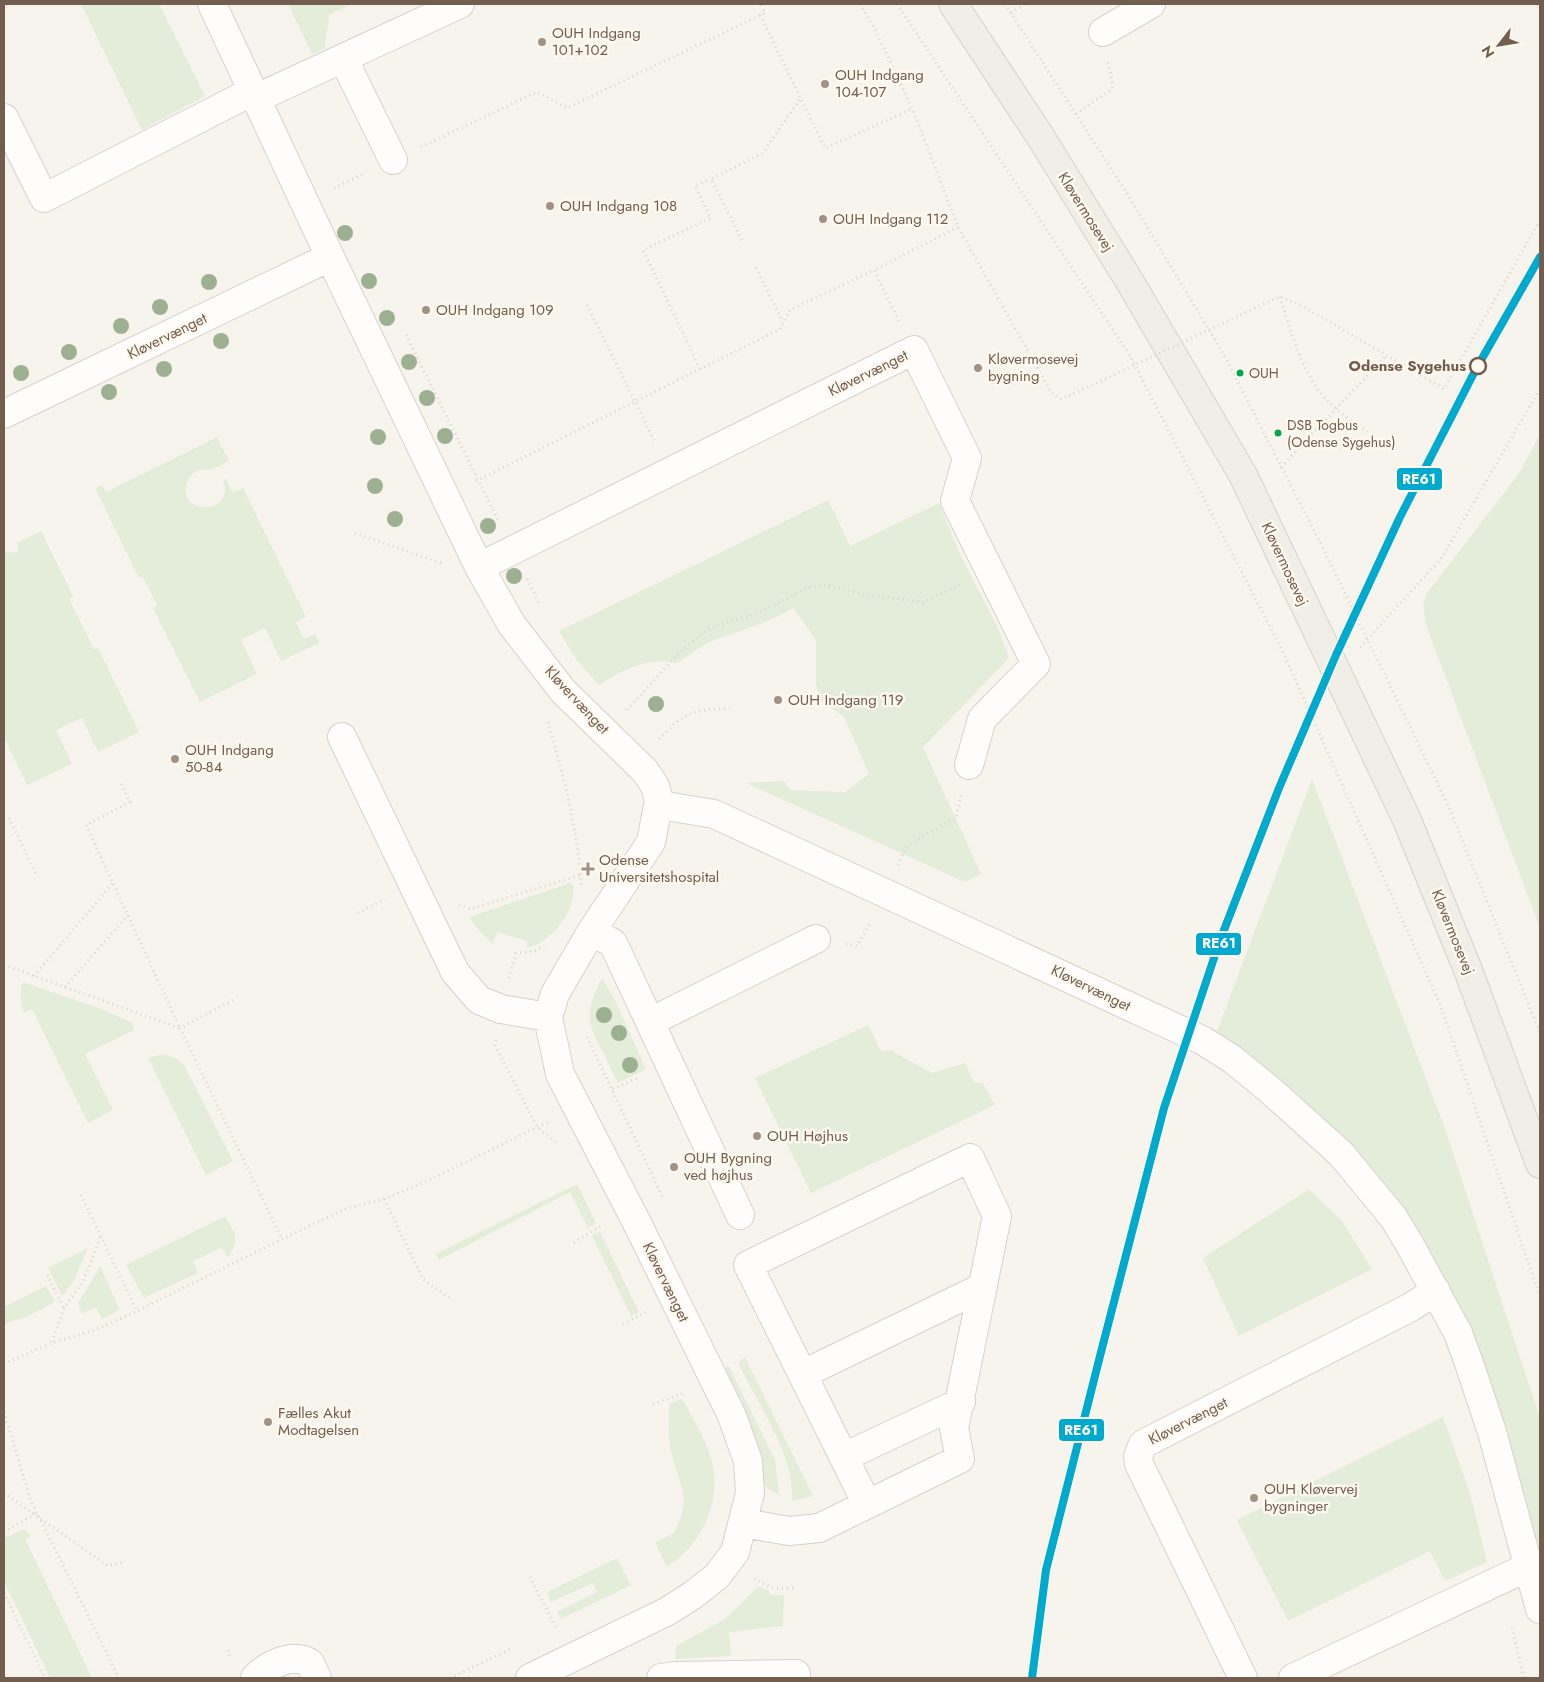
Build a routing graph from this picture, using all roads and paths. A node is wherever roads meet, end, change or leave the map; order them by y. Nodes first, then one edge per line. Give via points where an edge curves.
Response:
1 (212, 4) edge
2 (460, 4) edge
3 (760, 4) edge
4 (860, 4) edge
5 (898, 4) edge
6 (953, 4) edge
7 (1005, 4) edge
8 (1025, 4) edge
9 (1151, 4) edge
10 (1011, 13) junction
11 (760, 15) junction
12 (1103, 32) dead end
13 (343, 58) junction
14 (1108, 94) dead end
15 (255, 95) junction
16 (801, 98) junction
17 (912, 109) junction
18 (4, 118) edge
19 (393, 160) junction
20 (711, 179) junction
21 (330, 180) dead end
22 (334, 188) junction
23 (338, 197) dead end
24 (1540, 220) edge
25 (958, 227) junction
26 (742, 240) dead end
27 (330, 257) junction
28 (756, 268) dead end
29 (874, 270) junction
30 (1280, 297) junction
31 (588, 305) dead end
32 (783, 322) junction
33 (404, 330) dead end
34 (914, 350) junction
35 (1385, 357) junction
36 (700, 369) junction
37 (1540, 389) edge
38 (635, 402) junction
39 (1335, 408) junction
40 (4, 414) edge
41 (1374, 436) dead end
42 (1281, 467) dead end
43 (670, 472) junction
44 (478, 480) junction
45 (446, 496) junction
46 (355, 533) dead end
47 (513, 550) junction
48 (446, 565) dead end
49 (479, 567) junction
50 (990, 570) junction
51 (543, 609) dead end
52 (1338, 674) junction
53 (730, 709) dead end
54 (622, 716) dead end
55 (547, 721) dead end
56 (342, 737) dead end
57 (653, 745) dead end
58 (969, 764) dead end
59 (121, 784) dead end
60 (660, 805) junction
61 (9, 818) dead end
62 (956, 818) dead end
63 (895, 871) dead end
64 (36, 874) dead end
65 (580, 875) junction
66 (113, 883) junction
67 (581, 892) dead end
68 (403, 894) junction
69 (358, 913) dead end
70 (128, 915) junction
71 (874, 917) dead end
72 (591, 932) junction
73 (816, 939) dead end
74 (862, 939) dead end
75 (548, 943) dead end
76 (4, 965) edge
77 (34, 976) junction
78 (65, 987) junction
79 (233, 1000) dead end
80 (501, 1009) junction
81 (548, 1017) junction
82 (650, 1022) junction
83 (180, 1028) junction
84 (585, 1033) dead end
85 (578, 1108) junction
86 (537, 1127) junction
87 (566, 1150) dead end
88 (1540, 1164) edge
89 (81, 1195) dead end
90 (384, 1199) junction
91 (666, 1203) dead end
92 (740, 1214) dead end
93 (599, 1217) dead end
94 (100, 1236) junction
95 (282, 1239) junction
96 (574, 1243) dead end
97 (47, 1275) dead end
98 (983, 1287) junction
99 (1436, 1291) junction
100 (1540, 1297) edge
101 (452, 1300) dead end
102 (642, 1304) dead end
103 (64, 1308) junction
104 (137, 1311) junction
105 (646, 1312) junction
106 (651, 1321) dead end
107 (622, 1324) dead end
108 (52, 1343) junction
109 (4, 1364) edge
110 (803, 1374) junction
111 (682, 1386) dead end
112 (685, 1393) junction
113 (689, 1401) dead end
114 (961, 1402) junction
115 (652, 1404) dead end
116 (4, 1412) edge
117 (849, 1467) junction
118 (4, 1493) edge
119 (867, 1504) junction
120 (37, 1513) junction
121 (744, 1524) junction
122 (776, 1528) junction
123 (4, 1532) edge
124 (124, 1562) dead end
125 (1530, 1566) junction
126 (530, 1577) dead end
127 (753, 1579) junction
128 (1501, 1580) junction
129 (750, 1585) dead end
130 (797, 1589) dead end
131 (4, 1593) edge
132 (1540, 1609) edge
133 (565, 1624) dead end
134 (556, 1628) junction
135 (548, 1632) dead end
136 (522, 1644) dead end
137 (45, 1678) edge
138 (119, 1678) edge
139 (255, 1678) edge
140 (317, 1678) edge
141 (450, 1678) edge
142 (530, 1678) edge
143 (661, 1678) edge
144 (796, 1678) edge
145 (1243, 1678) edge
146 (1293, 1678) edge
147 (1524, 1678) edge

1 - 15 street, Kløvervænget
2 - 13 street
3 - 11 path via 765,13
4 - 17 path
5 - 100 path via 1129,354 1282,650 1440,1004
6 - 52 main road, Kløvermosevej via 1179,363 1243,475
7 - 10 path
8 - 10 path
9 - 12 street
10 - 14 path via 1076,114
11 - 16 path
11 - 19 path via 567,108 537,92
13 - 15 street
13 - 19 street
15 - 18 street via 44,198
15 - 27 street, Kløvervænget
16 - 17 path via 824,148
16 - 20 path via 763,153
17 - 25 path
19 - 22 path
20 - 26 path
20 - 36 path via 694,186 711,218 643,250
21 - 22 path
22 - 23 path
24 - 35 path via 1444,389
25 - 29 path
25 - 30 path, bridge via 1051,392 1060,399
27 - 40 street, Kløvervænget
27 - 45 street, Kløvervænget
28 - 32 path
29 - 32 path via 790,310
29 - 34 path
30 - 35 path via 1299,304
30 - 39 path via 1294,344 1312,379
31 - 38 path
32 - 36 path via 780,329
33 - 44 path
34 - 43 street, Kløvervænget
34 - 50 street, Kløvervænget via 967,458 955,501
35 - 39 path
36 - 38 path
37 - 52 path via 1441,559
38 - 43 path
38 - 44 path
39 - 41 path
39 - 42 path
43 - 47 street, Kløvervænget
44 - 45 path
44 - 47 path
45 - 49 street, Kløvervænget
46 - 48 path
47 - 49 street, Kløvervænget
47 - 51 path
49 - 60 street, Kløvervænget via 512,625 563,690 645,771 655,786
50 - 54 path via 923,602 862,594 826,585 809,587 761,612 709,628 679,653
50 - 58 street, Kløvervænget via 1036,664 982,719
52 - 88 main road, Kløvermosevej via 1411,829 1468,970
53 - 57 path via 701,709 685,715
55 - 65 path via 566,788
56 - 68 street
59 - 66 path via 130,802 86,825
60 - 72 street, Kløvervænget via 651,842
60 - 99 street, Kløvervænget via 714,814 1202,1040 1270,1090 1341,1154 1393,1217
61 - 64 path
62 - 63 path via 907,845
65 - 67 path
65 - 68 path via 471,909
66 - 70 path
66 - 77 path
68 - 69 path
68 - 80 street via 455,972 479,1000
70 - 78 path
70 - 83 path
71 - 74 path
72 - 81 street, Kløvervænget via 555,994
72 - 82 street via 613,943
73 - 82 street
75 - 80 path via 535,951 516,953
76 - 77 path
77 - 78 path
78 - 83 path
79 - 83 path
80 - 81 street
80 - 86 path via 495,1044
81 - 85 street, Kløvervænget via 560,1074
82 - 92 street
83 - 95 path
84 - 91 path
85 - 86 path
85 - 121 street, Kløvervænget via 732,1416 748,1461 750,1493
86 - 87 path
86 - 90 path
89 - 94 path
90 - 95 path via 348,1208
90 - 101 path via 423,1279
93 - 96 path via 603,1225
94 - 103 path via 83,1282
94 - 104 path
95 - 104 path
97 - 103 path
98 - 110 street
98 - 110 street via 997,1216 970,1158 748,1265
98 - 114 street
99 - 125 street, Kløvervænget via 1458,1333 1470,1366
99 - 145 street, Kløvervænget via 1143,1444 1140,1449 1139,1464
102 - 105 path
103 - 108 path
104 - 108 path via 95,1330
105 - 106 path
105 - 107 path
108 - 109 path
110 - 117 street
111 - 112 path
112 - 113 path
112 - 115 path
114 - 117 street
114 - 119 street via 954,1428 960,1459
116 - 120 path via 30,1500
117 - 119 street
118 - 124 path, bridge via 108,1566
119 - 122 street via 819,1528 789,1531
120 - 123 path
120 - 138 path
121 - 122 street
121 - 142 street, Kløvervænget via 735,1552 717,1576 693,1595 644,1623
122 - 127 path
125 - 128 street
125 - 132 street, Kløvervænget
126 - 134 path
127 - 129 path
127 - 130 path via 773,1588
128 - 146 street
128 - 147 path
131 - 137 path
133 - 134 path
134 - 135 path
136 - 141 path
139 - 140 street via 274,1664 297,1658 310,1663
143 - 144 street via 796,1674

